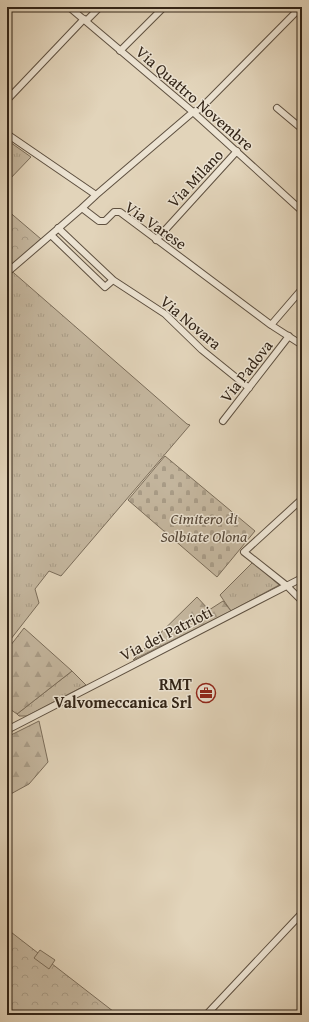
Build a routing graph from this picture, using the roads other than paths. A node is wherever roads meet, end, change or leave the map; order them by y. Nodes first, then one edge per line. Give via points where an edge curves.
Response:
1 (69, 7) edge
2 (100, 7) edge
3 (164, 7) edge
4 (301, 7) edge
5 (85, 20) junction
6 (120, 51) junction
7 (7, 100) edge
8 (277, 108) dead end
9 (193, 112) junction
10 (302, 129) edge
11 (7, 134) edge
12 (237, 151) junction
13 (96, 195) junction
14 (82, 208) junction
15 (302, 211) edge
16 (58, 228) junction
17 (51, 235) junction
18 (156, 240) junction
19 (10, 270) dead end
20 (113, 280) junction
21 (302, 289) edge
22 (271, 325) junction
23 (289, 336) junction
24 (302, 345) edge
25 (249, 388) junction
26 (223, 421) dead end
27 (302, 499) edge
28 (302, 578) edge
29 (287, 586) junction
30 (302, 601) edge
31 (7, 730) edge
32 (302, 913) edge
33 (206, 1015) edge

1 - 5 street, Via Quattro Novembre
2 - 5 street
3 - 6 street
4 - 9 street via 200,109
5 - 6 street, Via Quattro Novembre
5 - 7 street
6 - 9 street, Via Quattro Novembre
8 - 10 street
9 - 12 street, Via Quattro Novembre
9 - 13 street
11 - 13 street
12 - 15 street, Via Quattro Novembre
12 - 18 street, Via Milano
13 - 14 street
14 - 16 street
14 - 18 street, Via Varese via 101,222 118,211
16 - 17 street
16 - 20 street, Via Novara
17 - 19 street
17 - 20 street via 105,287
18 - 22 street, Via Varese
20 - 25 street, Via Novara via 165,314 202,350
21 - 22 street
22 - 23 street, Via Varese
23 - 24 street, Via Varese
23 - 25 street, Via Padova
25 - 26 street, Via Padova
27 - 29 street via 244,552
28 - 29 street, Via dei Patrioti
29 - 30 street
29 - 31 street, Via dei Patrioti
32 - 33 street

